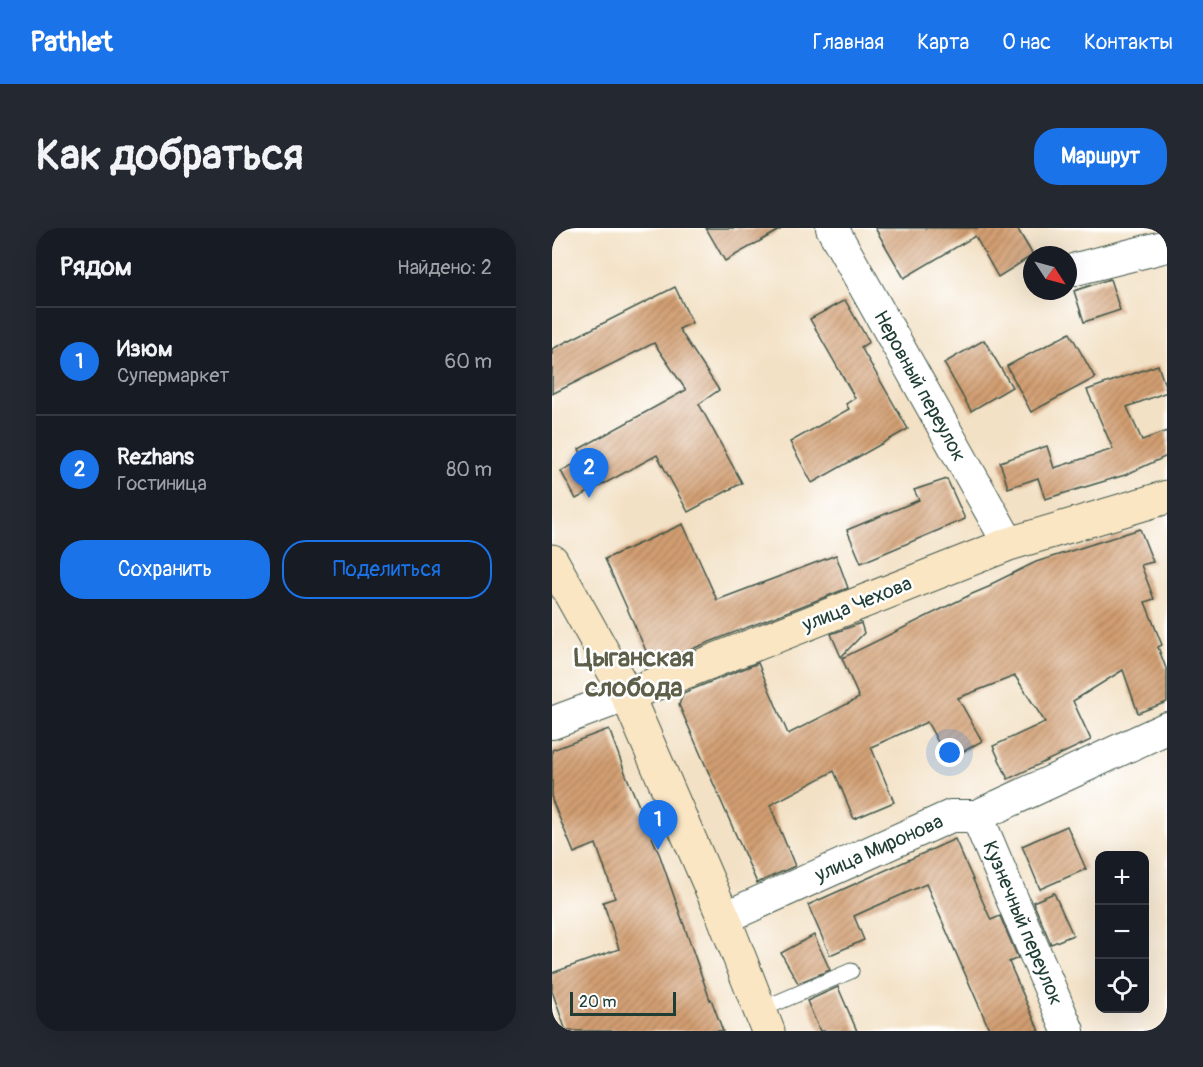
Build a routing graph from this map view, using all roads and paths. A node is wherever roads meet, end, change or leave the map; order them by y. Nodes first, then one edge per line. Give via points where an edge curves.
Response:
1 (832, 228) edge
2 (1167, 246) edge
3 (1077, 269) edge
4 (1167, 497) edge
5 (1009, 544) junction
6 (552, 561) edge
7 (627, 695) junction
8 (552, 723) edge
9 (1167, 728) edge
10 (977, 816) junction
11 (724, 918) junction
12 (851, 971) dead end
13 (764, 1020) edge
14 (1068, 1031) edge

1 - 5 street, Неровный переулок
2 - 3 street
4 - 5 main road, улица Чехова
5 - 7 main road, улица Чехова
6 - 7 main road
7 - 8 street, улица Чехова
7 - 11 main road
9 - 10 street, улица Миронова
10 - 11 street, улица Миронова via 951,816
10 - 14 street, Кузнечный переулок
11 - 13 main road
12 - 13 lane

